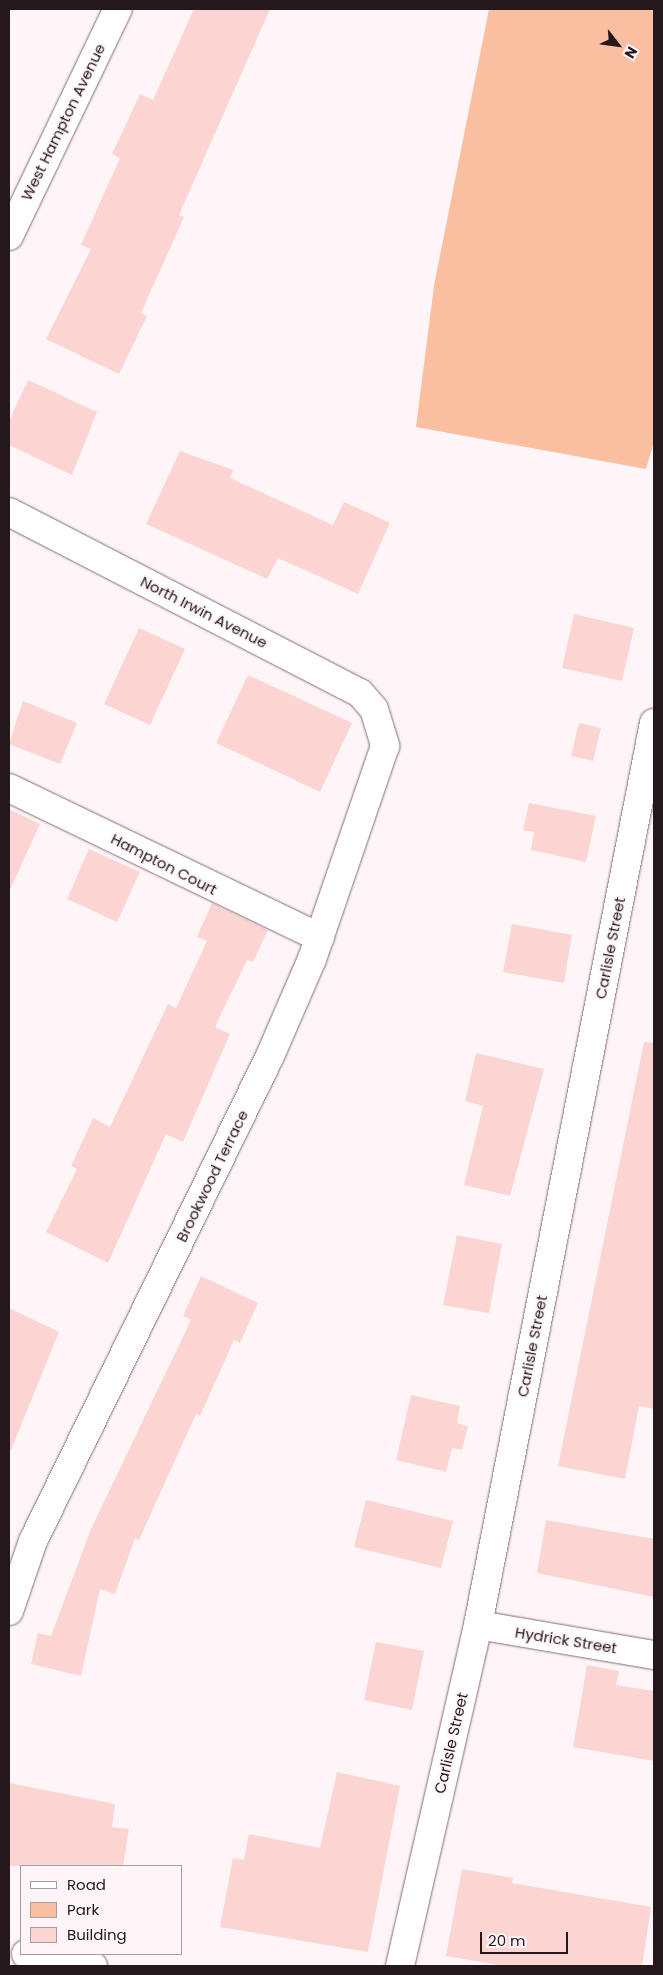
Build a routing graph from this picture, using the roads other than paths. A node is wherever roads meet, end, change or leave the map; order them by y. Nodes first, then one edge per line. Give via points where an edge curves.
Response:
1 (118, 9) edge
2 (9, 236) edge
3 (9, 512) edge
4 (654, 723) edge
5 (383, 730) joint
6 (9, 788) edge
7 (320, 938) junction
8 (9, 1611) edge
9 (478, 1625) junction
10 (654, 1655) edge
11 (32, 1955) edge
12 (93, 1966) edge
13 (400, 1966) edge

1 - 2 street, West Hampton Avenue
3 - 5 street, North Irwin Avenue via 360,693 374,709
4 - 9 street, Carlisle Street
5 - 7 street, Brookwood Terrace via 383,763
6 - 7 street, Hampton Court
7 - 8 street, Brookwood Terrace via 270,1056 33,1541
9 - 10 street, Hydrick Street
9 - 13 street, Carlisle Street
11 - 12 street

